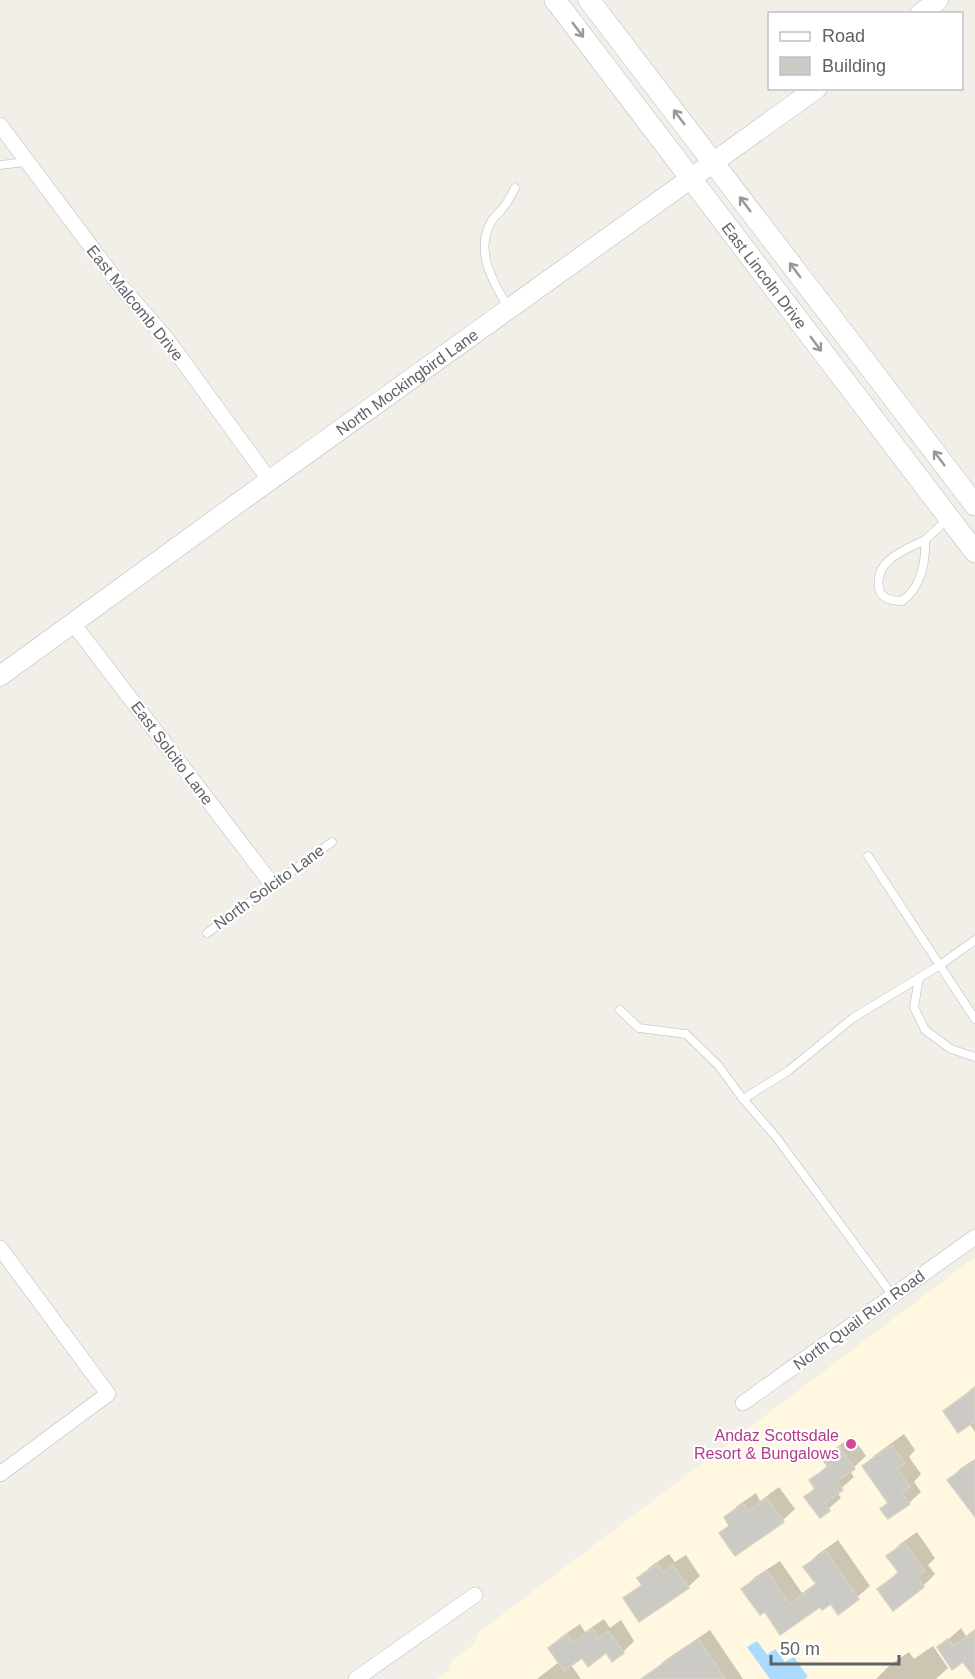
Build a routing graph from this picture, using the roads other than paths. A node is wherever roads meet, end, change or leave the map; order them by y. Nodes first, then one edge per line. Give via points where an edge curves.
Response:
1 (555, 0) edge
2 (589, 0) edge
3 (938, 0) edge
4 (923, 12) edge
5 (814, 90) edge
6 (0, 125) edge
7 (26, 162) junction
8 (714, 164) junction
9 (0, 165) edge
10 (691, 180) junction
11 (515, 188) dead end
12 (510, 310) junction
13 (270, 481) junction
14 (975, 507) edge
15 (951, 521) junction
16 (925, 540) junction
17 (975, 552) edge
18 (72, 622) junction
19 (0, 676) edge
20 (332, 842) dead end
21 (868, 856) dead end
22 (272, 884) junction
23 (207, 933) dead end
24 (975, 940) edge
25 (940, 965) junction
26 (919, 978) junction
27 (620, 1010) dead end
28 (975, 1019) edge
29 (975, 1057) edge
30 (743, 1099) junction
31 (975, 1237) edge
32 (0, 1248) edge
33 (893, 1296) junction
34 (743, 1403) dead end
35 (0, 1474) edge
36 (475, 1595) dead end
37 (356, 1679) edge

1 -> 10 main road, East Lincoln Drive
8 -> 2 main road, East Lincoln Drive
3 - 4 street
5 - 8 street, North Mockingbird Lane
6 - 7 street, East Malcomb Drive
7 - 9 lane
7 - 13 street, East Malcomb Drive via 119,284 166,338
8 - 10 street, North Mockingbird Lane
14 -> 8 main road, East Lincoln Drive
10 - 12 street, North Mockingbird Lane
10 -> 15 main road, East Lincoln Drive
11 - 12 lane via 493,219 485,241 490,278
12 - 13 street, North Mockingbird Lane
13 - 18 street, North Mockingbird Lane
14 - 15 main road
15 - 16 lane
15 - 17 main road, East Lincoln Drive
16 - 16 lane via 924,560 914,591 902,601 886,598 879,586 882,566
18 - 19 street, North Mockingbird Lane
18 - 22 street, East Solcito Lane
20 - 22 lane, North Solcito Lane
21 - 25 lane
22 - 23 lane, North Solcito Lane
24 - 25 lane
25 - 26 lane
25 - 28 lane
26 - 29 lane via 914,1008 925,1030 951,1049
26 - 30 lane via 853,1018 788,1071
27 - 30 lane via 639,1028 686,1034 718,1065
30 - 33 lane via 776,1137
31 - 33 street, North Quail Run Road
32 - 35 street via 108,1394
33 - 34 street, North Quail Run Road
36 - 37 street

